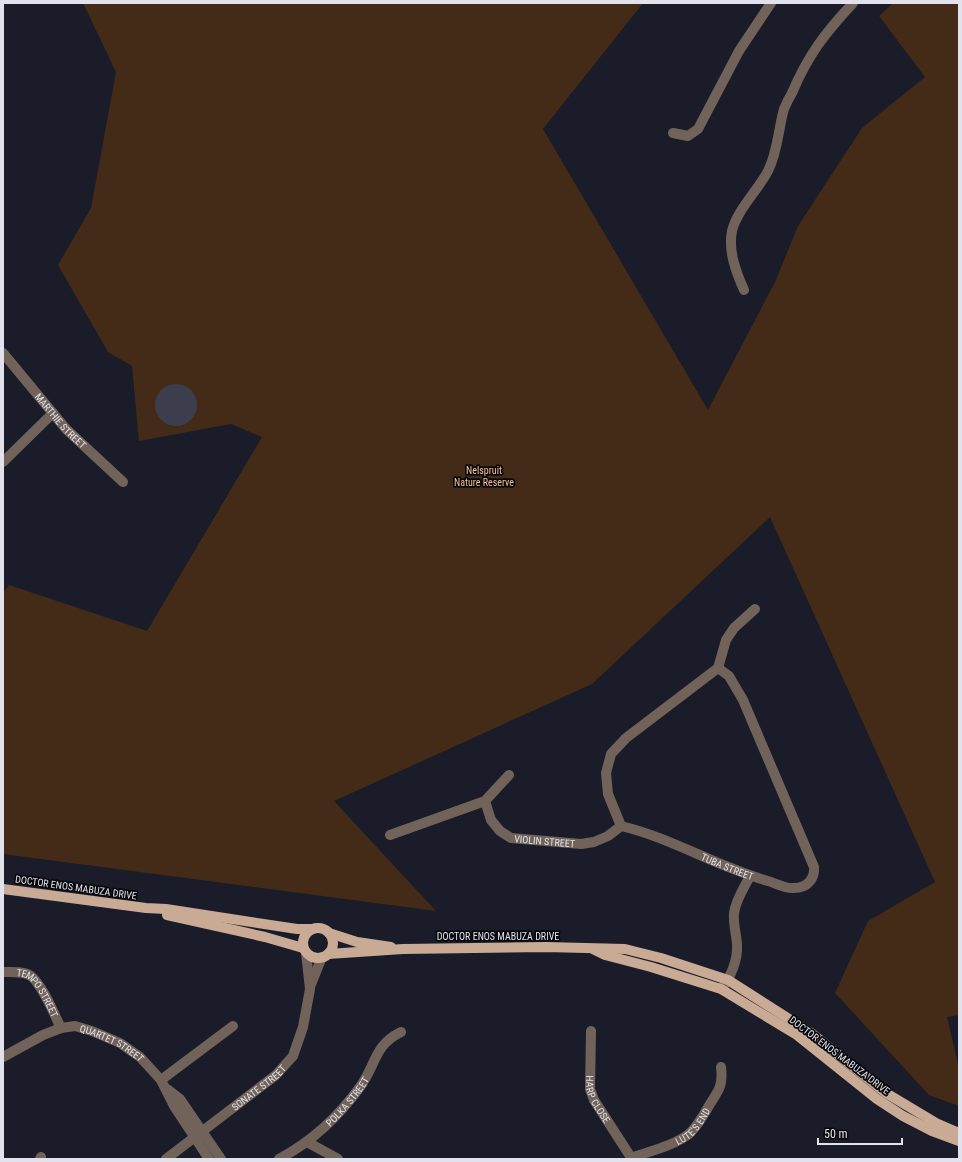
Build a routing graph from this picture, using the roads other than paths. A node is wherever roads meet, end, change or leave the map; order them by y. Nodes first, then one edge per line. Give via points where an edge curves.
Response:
1 (771, 3) edge
2 (853, 3) edge
3 (673, 133) dead end
4 (744, 290) dead end
5 (3, 354) edge
6 (53, 413) junction
7 (3, 462) edge
8 (124, 482) dead end
9 (755, 608) dead end
10 (718, 668) junction
11 (509, 775) dead end
12 (485, 801) junction
13 (621, 826) junction
14 (390, 835) dead end
15 (750, 876) junction
16 (3, 889) edge
17 (146, 908) junction
18 (313, 929) junction
19 (329, 933) junction
20 (403, 949) junction
21 (593, 949) junction
22 (305, 950) junction
23 (325, 955) junction
24 (3, 972) edge
25 (728, 980) junction
26 (310, 988) junction
27 (721, 989) junction
28 (233, 1026) dead end
29 (61, 1028) junction
30 (591, 1031) dead end
31 (401, 1032) dead end
32 (3, 1057) edge
33 (721, 1067) dead end
34 (163, 1084) junction
35 (959, 1133) edge
36 (198, 1134) junction
37 (959, 1141) edge
38 (307, 1142) junction
39 (632, 1158) edge
40 (166, 1159) edge
41 (209, 1159) edge
42 (221, 1159) edge
43 (279, 1159) edge
44 (338, 1159) edge

1 - 3 street via 739,51 698,129 688,136
2 - 4 street via 822,36 798,75 784,108 776,150 768,171 745,204 732,231 734,264
5 - 6 street, MARTHIE STREET
6 - 7 street
6 - 8 street, MARTHIE STREET via 66,429
9 - 10 street via 734,628 726,640
10 - 13 street via 626,738 611,754 606,773 608,794
10 - 15 street, TUBA STREET via 729,676 743,700 815,873 808,883 793,889
11 - 12 street
12 - 13 street, VIOLIN STREET via 491,820 500,831 511,838 581,844 608,836
12 - 14 street
13 - 15 street, TUBA STREET via 641,830
15 - 25 street via 734,912 737,945
16 - 17 main road, DOCTOR ENOS MABUZA DRIVE
17 - 18 main road, DOCTOR ENOS MABUZA DRIVE
17 - 22 main road, DOCTOR ENOS MABUZA DRIVE
18 - 19 main road via 318,928
18 - 22 main road via 304,936
19 - 20 main road, DOCTOR ENOS MABUZA DRIVE via 357,942
19 - 23 main road via 333,944
20 - 21 main road, DOCTOR ENOS MABUZA DRIVE
20 - 23 main road, DOCTOR ENOS MABUZA DRIVE
21 - 25 main road, DOCTOR ENOS MABUZA DRIVE via 626,949 689,966
21 - 27 main road, DOCTOR ENOS MABUZA DRIVE via 605,955
22 - 23 main road via 316,958
22 - 26 street, SONATE STREET
23 - 26 street, SONATE STREET
24 - 29 street, TEMPO STREET via 20,972 30,976 38,984
25 - 27 street
25 - 35 main road, DOCTOR ENOS MABUZA DRIVE via 811,1033 886,1093 936,1123
26 - 36 street, SONATE STREET via 304,1027 293,1056 276,1075
27 - 37 main road, DOCTOR ENOS MABUZA DRIVE via 796,1035 877,1099 903,1116
28 - 34 street
29 - 32 street, QUARTET STREET
29 - 34 street, QUARTET STREET via 75,1026 120,1043 140,1057
30 - 39 street, HARP CLOSE via 590,1089 594,1100
31 - 38 street, POLKA STREET via 383,1044 361,1086 336,1115
33 - 39 street, LUTE'S END via 720,1088 689,1134
34 - 36 street, QUARTET STREET via 174,1106
36 - 40 street, SONATE STREET
36 - 41 street
36 - 42 street
38 - 43 street, POLKA STREET
38 - 44 street

